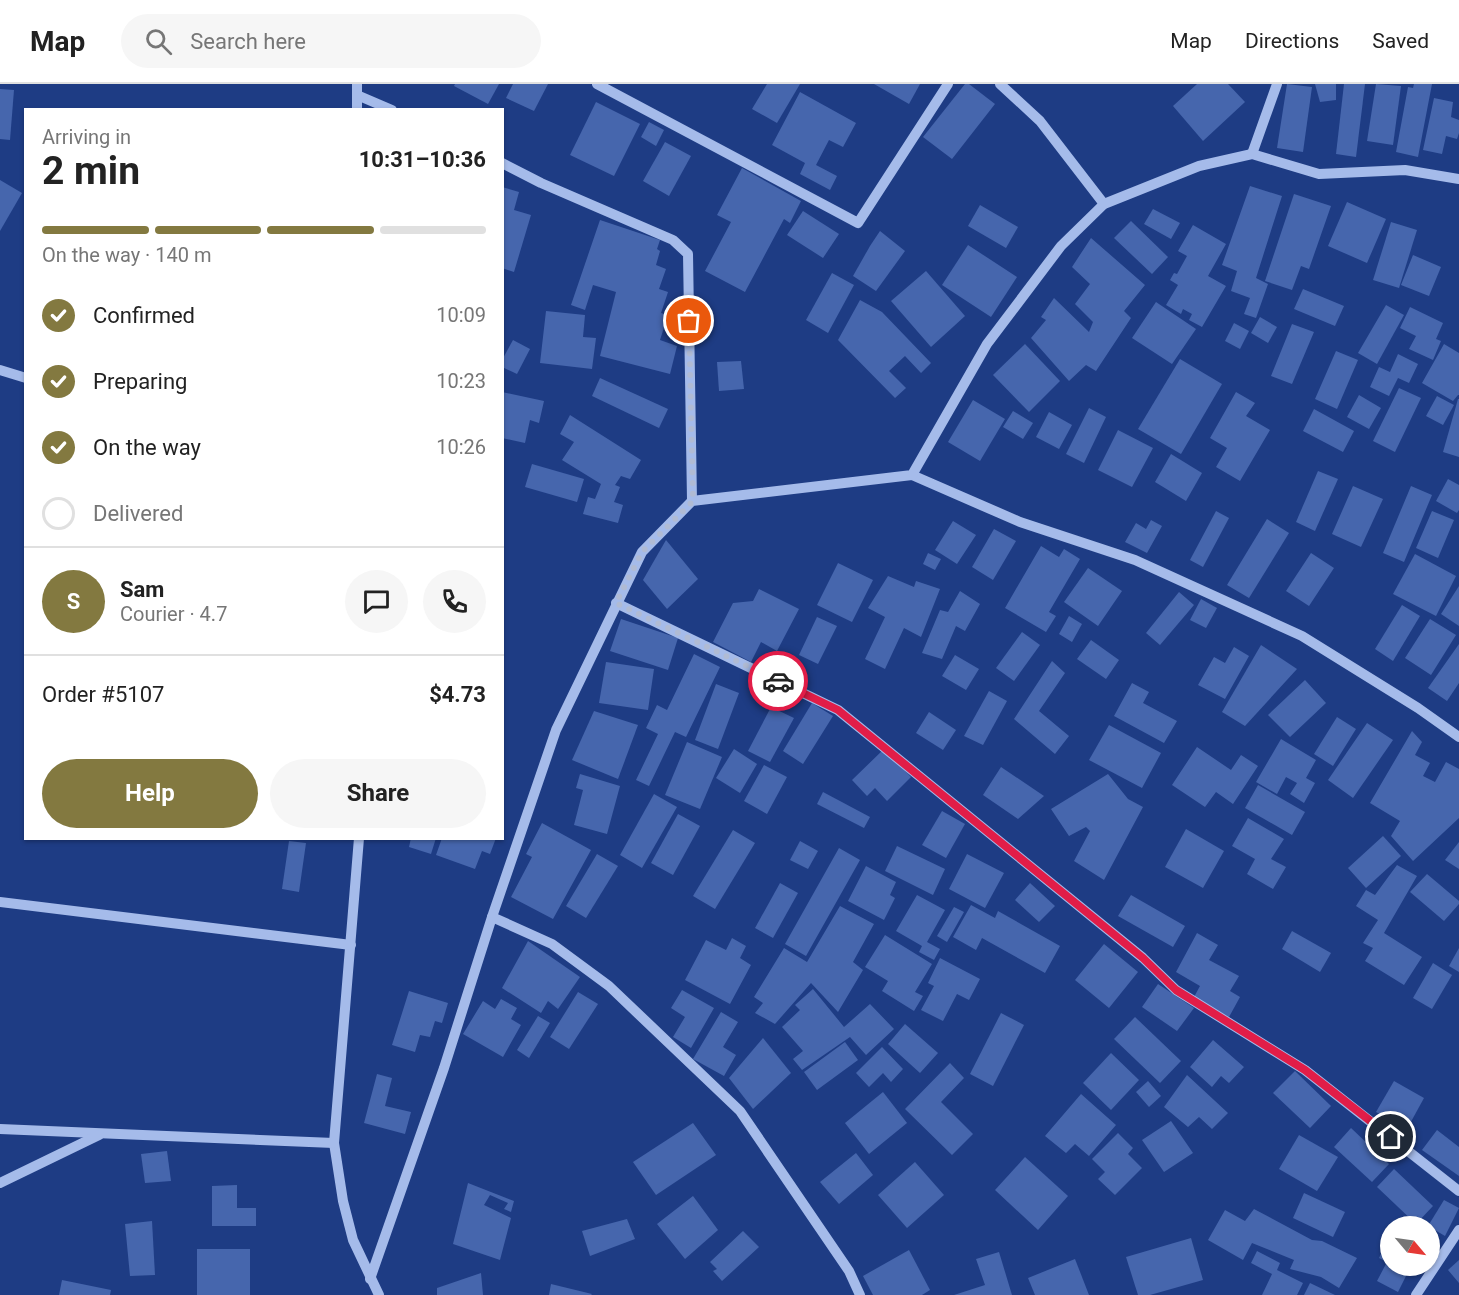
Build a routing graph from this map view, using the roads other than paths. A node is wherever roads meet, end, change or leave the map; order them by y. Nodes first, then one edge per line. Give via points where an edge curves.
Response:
1 (597, 84) edge
2 (948, 84) edge
3 (1000, 84) edge
4 (1277, 84) edge
5 (357, 89) edge
6 (357, 108) edge
7 (389, 108) edge
8 (1252, 154) junction
9 (504, 164) edge
10 (1459, 178) edge
11 (1104, 204) junction
12 (0, 370) edge
13 (24, 377) edge
14 (912, 475) junction
15 (693, 501) junction
16 (616, 603) junction
17 (1459, 737) edge
18 (359, 840) edge
19 (0, 902) edge
20 (492, 917) junction
21 (351, 945) junction
22 (0, 1129) edge
23 (100, 1134) junction
24 (334, 1143) junction
25 (0, 1183) edge
26 (1459, 1191) edge
27 (1459, 1230) edge
28 (370, 1279) junction
29 (379, 1295) edge
30 (860, 1295) edge
31 (1416, 1295) edge

1 - 2 street via 858,223
3 - 11 street via 1040,122
4 - 8 street
5 - 6 street
5 - 7 street
8 - 10 street via 1319,174 1405,170
8 - 11 street via 1199,166
9 - 15 street via 673,240 688,254
11 - 14 street via 1062,246 987,344
12 - 13 street
14 - 15 street
14 - 17 street via 1020,522 1135,560 1302,636
15 - 16 street via 642,552
16 - 20 street via 556,730
16 - 26 street via 838,710 1143,958 1176,990 1305,1070
18 - 21 street
19 - 21 street
20 - 28 street
20 - 30 street via 552,944 609,986 740,1111 849,1271
21 - 24 street
22 - 23 street
23 - 24 street
23 - 25 street
24 - 28 street via 353,1240
27 - 31 street
28 - 29 street

